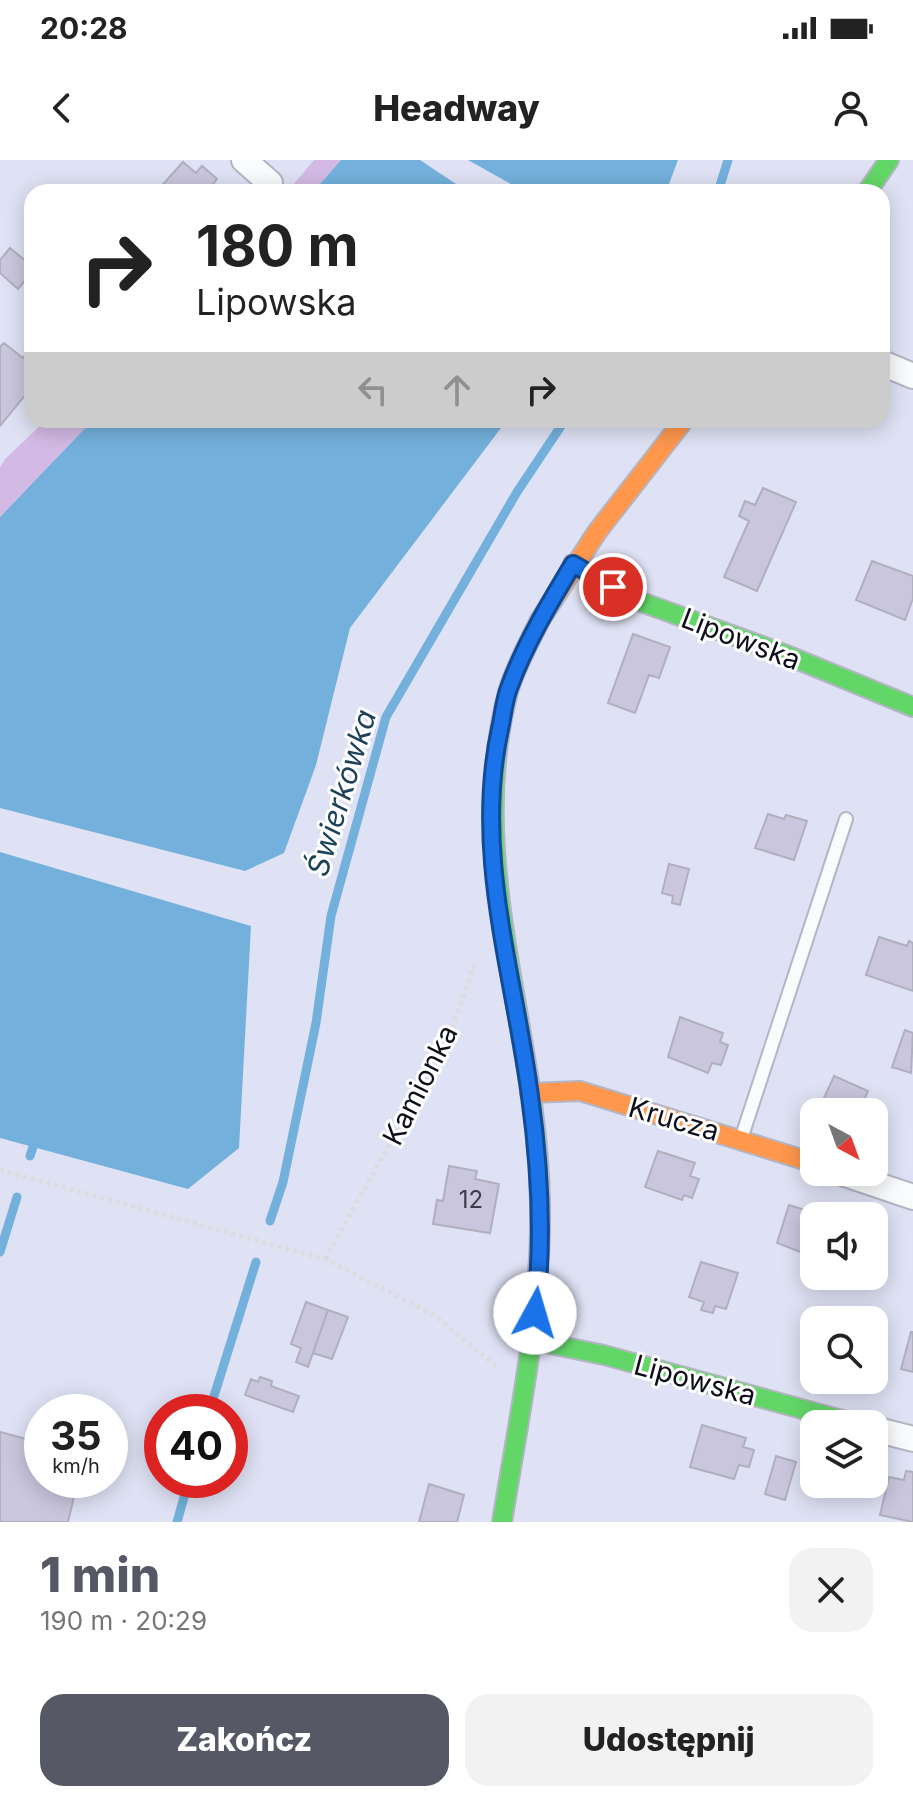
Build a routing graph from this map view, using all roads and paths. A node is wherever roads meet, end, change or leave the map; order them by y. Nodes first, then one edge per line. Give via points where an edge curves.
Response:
1 (244, 160) edge
2 (889, 160) edge
3 (270, 183) dead end
4 (872, 184) edge
5 (890, 366) edge
6 (913, 376) edge
7 (678, 428) edge
8 (573, 564) junction
9 (913, 707) edge
10 (846, 819) dead end
11 (476, 959) dead end
12 (530, 1093) junction
13 (741, 1139) junction
14 (800, 1158) edge
15 (0, 1170) edge
16 (880, 1186) edge
17 (913, 1197) edge
18 (325, 1259) junction
19 (531, 1340) junction
20 (523, 1388) junction
21 (806, 1410) edge
22 (888, 1433) edge
23 (913, 1439) edge
24 (502, 1522) edge

1 - 3 street
2 - 4 street
5 - 6 street
7 - 8 street
8 - 9 street, Lipowska via 633,599
8 - 12 street via 537,624 508,689 493,760 490,832 496,903
10 - 13 lane
11 - 18 path, Kamionka via 447,1042
12 - 13 street, Krucza via 580,1091
12 - 19 street via 541,1230
13 - 14 street, Krucza
15 - 18 path
16 - 17 street
18 - 20 path via 434,1315
19 - 20 street
19 - 21 street, Lipowska
20 - 24 street
22 - 23 street

